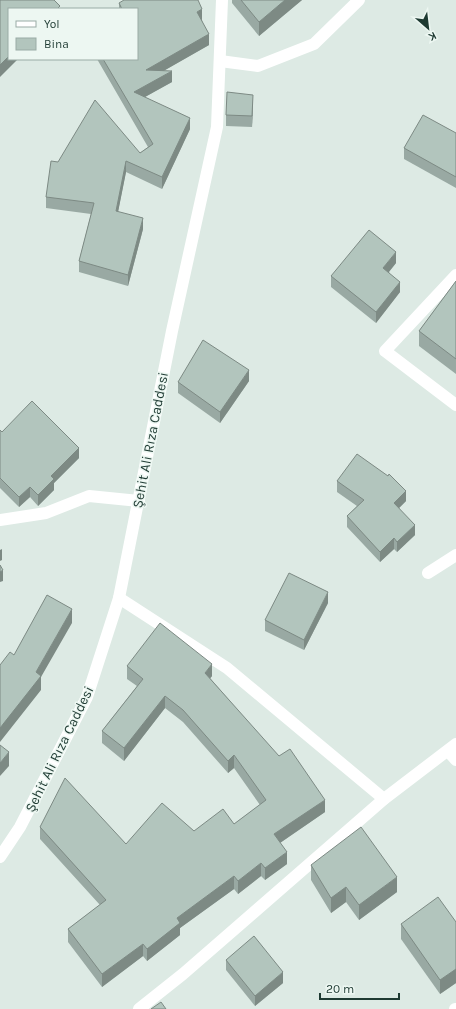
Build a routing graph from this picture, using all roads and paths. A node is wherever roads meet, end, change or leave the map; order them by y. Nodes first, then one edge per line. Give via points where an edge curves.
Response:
1 (222, 0) edge
2 (359, 0) edge
3 (220, 61) junction
4 (456, 275) edge
5 (456, 405) edge
6 (138, 501) junction
7 (0, 520) edge
8 (456, 555) edge
9 (428, 573) dead end
10 (119, 598) junction
11 (452, 747) edge
12 (456, 760) edge
13 (384, 799) junction
14 (0, 857) edge
15 (140, 1009) edge

1 - 3 street, Şehit Ali Rıza Caddesi
2 - 3 street via 314,44 258,66
3 - 6 street, Şehit Ali Rıza Caddesi via 217,126
4 - 5 street via 385,351
6 - 7 street via 90,496 46,513
6 - 10 street, Şehit Ali Rıza Caddesi
8 - 9 street
10 - 13 street via 227,668
10 - 14 street, Şehit Ali Rıza Caddesi via 87,697 20,827
11 - 12 street
11 - 13 street
13 - 15 street

